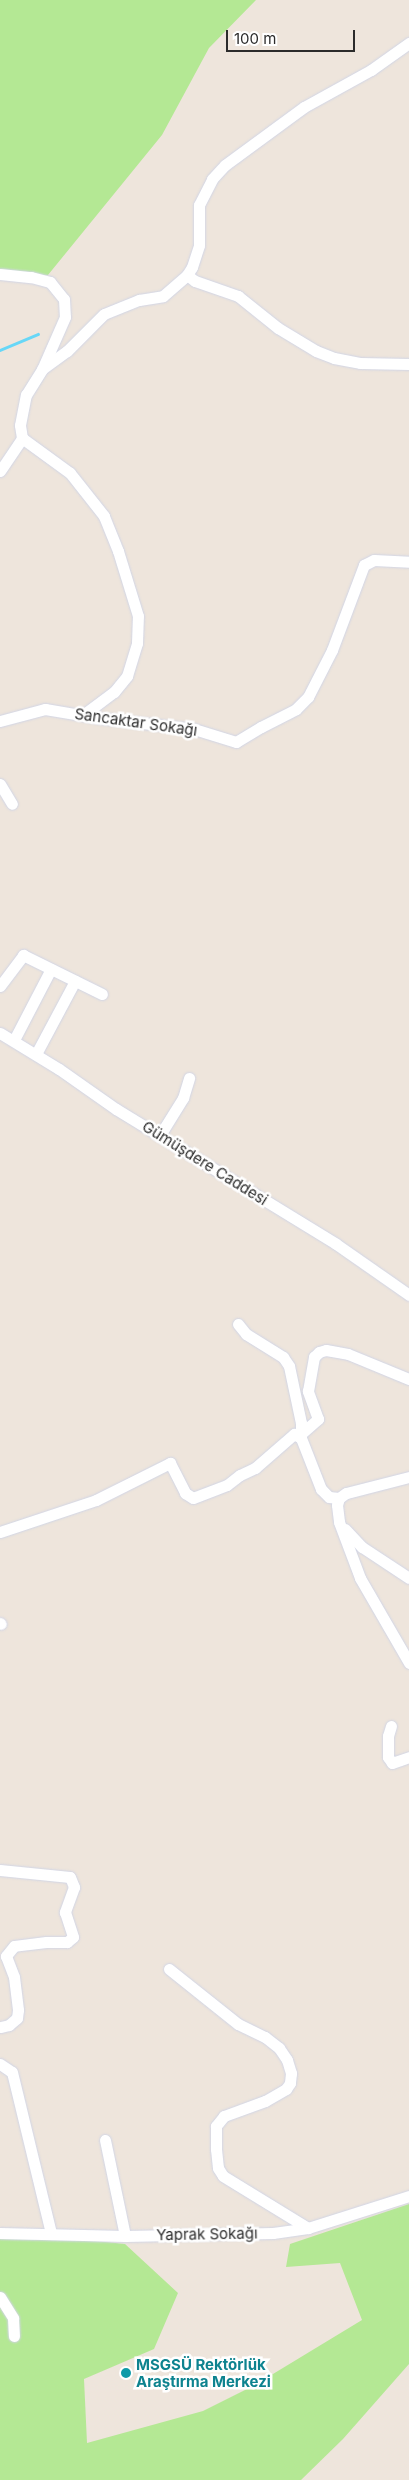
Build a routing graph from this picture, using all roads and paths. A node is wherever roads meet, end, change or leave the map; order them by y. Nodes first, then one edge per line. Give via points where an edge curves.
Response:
1 (409, 43) edge
2 (0, 274) edge
3 (187, 275) junction
4 (409, 364) edge
5 (42, 369) junction
6 (22, 438) junction
7 (0, 471) edge
8 (409, 562) edge
9 (84, 715) junction
10 (0, 721) edge
11 (0, 784) edge
12 (12, 804) dead end
13 (51, 969) junction
14 (75, 982) junction
15 (0, 986) edge
16 (102, 994) dead end
17 (0, 1033) edge
18 (14, 1040) junction
19 (36, 1054) junction
20 (189, 1078) dead end
21 (160, 1135) junction
22 (409, 1294) edge
23 (238, 1324) dead end
24 (409, 1379) edge
25 (302, 1435) junction
26 (409, 1477) edge
27 (339, 1498) junction
28 (340, 1522) junction
29 (0, 1532) edge
30 (409, 1578) edge
31 (409, 1663) edge
32 (391, 1726) dead end
33 (409, 1758) edge
34 (0, 1870) edge
35 (169, 1969) dead end
36 (0, 2027) edge
37 (0, 2064) edge
38 (105, 2140) dead end
39 (409, 2196) edge
40 (308, 2228) junction
41 (0, 2233) edge
42 (51, 2233) junction
43 (125, 2236) junction
44 (0, 2297) edge
45 (14, 2336) dead end

1 - 3 street via 371,70 304,107 225,165 212,179 199,205 199,245
2 - 5 street via 50,282 64,299 65,317
3 - 4 street via 238,296 278,328 316,352 360,364
3 - 5 street via 163,296 139,300 104,314 67,351
5 - 6 street via 26,395 20,425
6 - 7 street
6 - 9 street via 70,473 104,516 137,610 137,643 127,676 114,692
8 - 9 street, Sancaktar Sokağı via 374,560 364,565 332,650 308,697 296,709 236,742 194,729
9 - 10 street, Sancaktar Sokağı via 45,709
11 - 12 street
13 - 14 street
13 - 15 street via 23,955
13 - 18 street
14 - 16 street
14 - 19 street
17 - 18 street, Gümüşdere Caddesi
18 - 19 street, Gümüşdere Caddesi
19 - 21 street, Gümüşdere Caddesi
20 - 21 street via 183,1098
21 - 22 street, Gümüşdere Caddesi via 336,1244
23 - 25 street via 246,1334 283,1357 289,1366
24 - 25 street via 348,1354 320,1352 314,1357 308,1391 318,1419
25 - 27 street via 321,1490 329,1497
25 - 29 street via 294,1434 256,1468 227,1485 193,1498 185,1493 170,1463 96,1500
26 - 27 street via 346,1493
27 - 28 street
28 - 30 street via 362,1547
28 - 31 street via 360,1578
32 - 33 street via 388,1758 392,1763
34 - 36 street via 70,1877 74,1887 65,1912 73,1937 67,1942 14,1946 6,1956 14,1977 18,2010 17,2018
35 - 40 street via 238,2024 265,2037 279,2048 287,2060 291,2073 286,2088 266,2101 224,2116 216,2126 218,2168 224,2176
37 - 42 street via 12,2072
38 - 43 street
39 - 40 street, Yaprak Sokağı
40 - 43 street, Yaprak Sokağı via 273,2233
41 - 42 street, Yaprak Sokağı
42 - 43 street, Yaprak Sokağı
44 - 45 street via 13,2318

